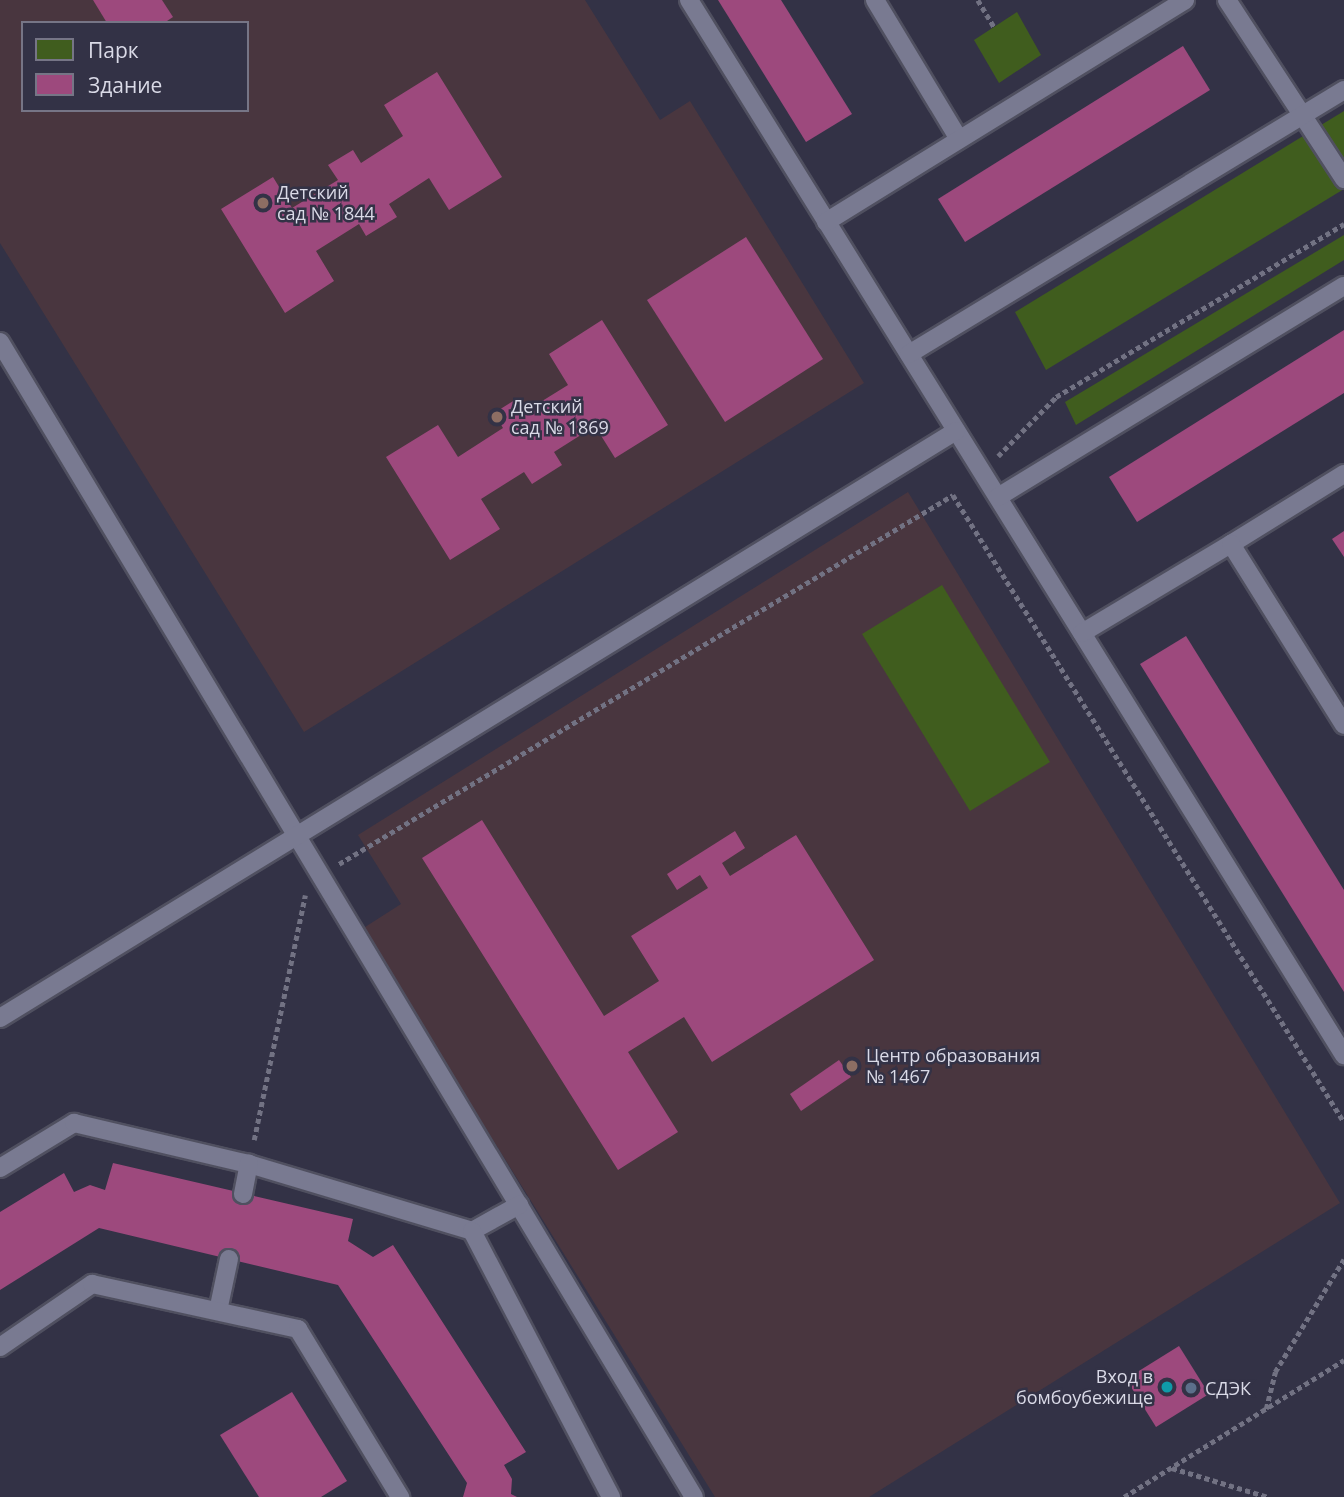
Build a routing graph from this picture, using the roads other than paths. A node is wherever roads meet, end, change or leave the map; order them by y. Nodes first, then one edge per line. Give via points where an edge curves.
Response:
1 (689, 0) edge
2 (875, 0) edge
3 (1185, 0) edge
4 (1227, 0) edge
5 (1344, 90) edge
6 (1302, 115) junction
7 (959, 139) junction
8 (1344, 179) edge
9 (826, 222) junction
10 (1344, 286) edge
11 (0, 342) edge
12 (909, 354) junction
13 (956, 431) junction
14 (1344, 474) edge
15 (998, 497) junction
16 (1231, 544) junction
17 (1082, 633) junction
18 (1344, 725) edge
19 (298, 837) junction
20 (0, 1018) edge
21 (1344, 1055) edge
22 (249, 1164) junction
23 (0, 1168) edge
24 (243, 1194) dead end
25 (519, 1205) junction
26 (472, 1231) junction
27 (229, 1259) dead end
28 (218, 1311) junction
29 (0, 1347) edge
30 (400, 1497) edge
31 (611, 1497) edge
32 (694, 1497) edge

1 - 9 lane
2 - 7 lane
3 - 7 lane
4 - 6 lane
5 - 6 lane
6 - 8 lane
6 - 12 lane
7 - 9 lane
9 - 12 lane
10 - 15 lane
11 - 19 lane
12 - 13 lane
13 - 15 lane
13 - 19 lane
14 - 16 lane
15 - 17 lane
16 - 17 lane
16 - 18 lane
17 - 21 lane
19 - 20 lane
19 - 25 lane
22 - 23 lane via 74,1123
22 - 24 lane
22 - 26 lane
25 - 26 lane
25 - 32 lane
26 - 31 lane
27 - 28 lane
28 - 29 lane via 92,1284
28 - 30 lane via 298,1329

